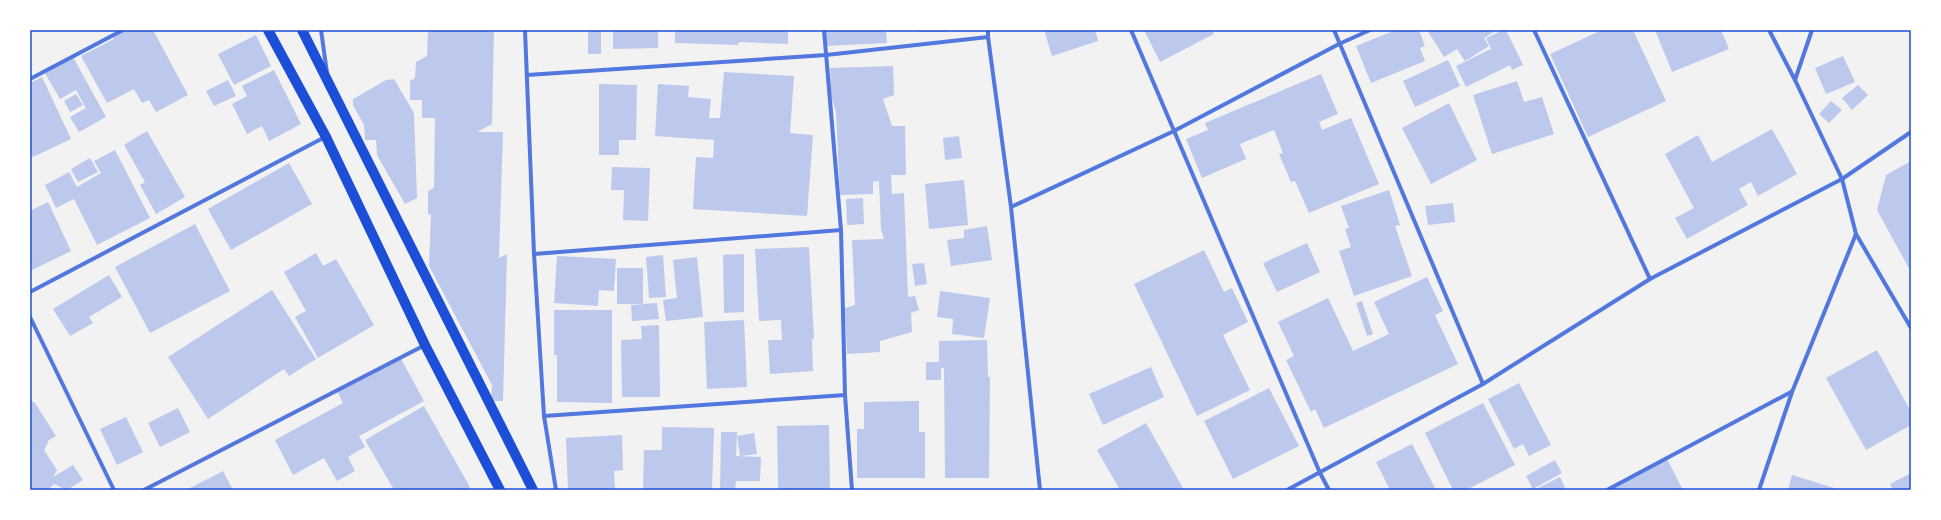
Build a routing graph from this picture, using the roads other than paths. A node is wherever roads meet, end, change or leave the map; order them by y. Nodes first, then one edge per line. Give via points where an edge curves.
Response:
1 (123, 30) edge
2 (268, 30) edge
3 (302, 30) edge
4 (321, 30) edge
5 (525, 30) edge
6 (824, 30) edge
7 (988, 30) edge
8 (1131, 30) edge
9 (1334, 30) edge
10 (1370, 30) edge
11 (1534, 30) edge
12 (1769, 30) edge
13 (1812, 30) edge
14 (988, 37) junction
15 (1339, 44) junction
16 (826, 55) junction
17 (527, 75) junction
18 (30, 79) edge
19 (1795, 80) junction
20 (329, 82) junction
21 (1174, 131) junction
22 (1911, 132) edge
23 (326, 137) junction
24 (1842, 179) junction
25 (1011, 207) junction
26 (842, 230) junction
27 (1856, 234) junction
28 (534, 254) junction
29 (1650, 279) junction
30 (30, 292) edge
31 (30, 317) edge
32 (1911, 328) edge
33 (425, 345) junction
34 (1483, 384) junction
35 (1792, 392) junction
36 (846, 395) junction
37 (544, 416) junction
38 (1320, 473) junction
39 (114, 490) edge
40 (144, 490) edge
41 (500, 490) edge
42 (532, 490) edge
43 (556, 490) edge
44 (852, 490) edge
45 (1040, 490) edge
46 (1287, 490) edge
47 (1329, 490) edge
48 (1607, 490) edge
49 (1759, 490) edge

1 - 18 street
2 - 23 main road
3 - 20 main road
4 - 20 street
5 - 17 street
6 - 16 street
7 - 14 street
8 - 21 street
9 - 15 street
10 - 15 street
11 - 29 street
12 - 19 street
13 - 19 street
14 - 16 street
14 - 25 street
15 - 21 street
15 - 34 street
16 - 17 street
16 - 26 street
17 - 28 street
19 - 24 street
20 - 42 main road
21 - 25 street
21 - 38 street
22 - 24 street
23 - 30 street
23 - 33 main road
24 - 27 street
24 - 29 street
25 - 45 street
26 - 28 street
26 - 36 street
27 - 32 street
27 - 35 street
28 - 37 street
29 - 34 street
31 - 39 street
33 - 40 street
33 - 41 main road
34 - 38 street
35 - 48 street
35 - 49 street
36 - 37 street
36 - 44 street
37 - 43 street
38 - 46 street
38 - 47 street

